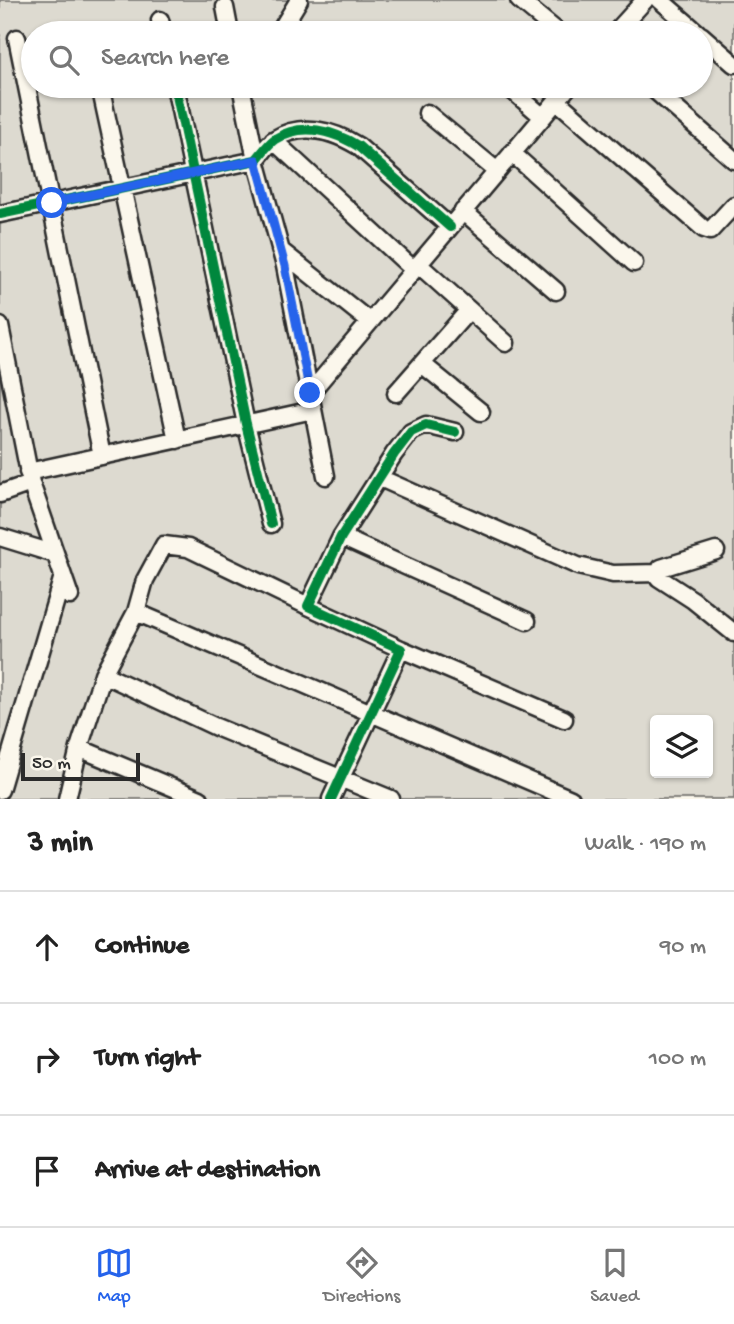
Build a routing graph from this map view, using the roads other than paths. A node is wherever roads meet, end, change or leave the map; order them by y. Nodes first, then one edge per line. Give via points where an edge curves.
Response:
1 (299, 0) edge
2 (519, 0) edge
3 (660, 0) edge
4 (638, 2) edge
5 (225, 7) dead end
6 (228, 21) edge
7 (286, 21) edge
8 (544, 21) edge
9 (624, 21) edge
10 (684, 21) edge
11 (17, 38) dead end
12 (713, 46) edge
13 (21, 57) edge
14 (734, 64) edge
15 (30, 98) edge
16 (103, 98) edge
17 (178, 98) edge
18 (246, 98) edge
19 (520, 98) edge
20 (559, 98) edge
21 (664, 98) edge
22 (557, 101) junction
23 (426, 113) dead end
24 (543, 117) junction
25 (273, 140) junction
26 (512, 153) junction
27 (256, 160) junction
28 (734, 160) edge
29 (497, 172) junction
30 (195, 174) junction
31 (122, 188) junction
32 (52, 203) junction
33 (734, 205) edge
34 (463, 211) junction
35 (0, 214) edge
36 (450, 227) junction
37 (280, 250) junction
38 (634, 263) dead end
39 (416, 267) junction
40 (556, 291) dead end
41 (469, 310) junction
42 (370, 322) junction
43 (0, 326) edge
44 (506, 343) dead end
45 (422, 364) junction
46 (310, 393) junction
47 (396, 393) dead end
48 (313, 410) junction
49 (481, 412) dead end
50 (246, 424) junction
51 (454, 432) dead end
52 (177, 440) junction
53 (102, 456) junction
54 (326, 476) dead end
55 (29, 478) junction
56 (380, 478) junction
57 (0, 494) edge
58 (271, 524) dead end
59 (0, 537) edge
60 (341, 537) junction
61 (716, 551) dead end
62 (55, 554) junction
63 (659, 573) junction
64 (63, 576) junction
65 (70, 596) dead end
66 (308, 606) junction
67 (136, 612) junction
68 (527, 621) dead end
69 (734, 633) edge
70 (401, 649) junction
71 (103, 674) junction
72 (372, 713) junction
73 (564, 719) dead end
74 (79, 748) junction
75 (341, 778) junction
76 (0, 790) edge
77 (67, 799) edge
78 (201, 799) edge
79 (331, 799) edge
80 (391, 799) edge
81 (571, 799) edge

1 - 7 street
2 - 8 street
3 - 10 street
4 - 9 street
5 - 6 street
11 - 13 street
12 - 14 street
15 - 32 street
16 - 31 street
17 - 30 street
18 - 27 street
19 - 24 street
20 - 22 street
21 - 28 street
22 - 24 street
22 - 33 street via 704,229 716,226
23 - 29 street
24 - 26 street
25 - 27 street
25 - 36 street via 293,130 315,129 341,136
25 - 39 street
26 - 29 street
26 - 38 street
27 - 30 street
27 - 37 street
29 - 34 street
30 - 31 street
30 - 50 street
31 - 32 street
31 - 52 street
32 - 35 street
32 - 53 street
34 - 36 street
34 - 40 street
36 - 39 street
37 - 42 street
37 - 46 street
39 - 41 street
39 - 42 street
41 - 44 street
41 - 45 street
42 - 46 street
43 - 55 street
45 - 47 street
45 - 49 street
46 - 48 street
48 - 50 street
48 - 54 street
50 - 52 street
50 - 58 street
51 - 56 street via 426,425 411,432
52 - 53 street
53 - 55 street
55 - 57 street
55 - 62 street
56 - 60 street
56 - 63 street via 578,566 613,574
59 - 62 street
60 - 66 street
60 - 68 street
61 - 63 street via 669,564
62 - 64 street
63 - 69 street via 659,578
64 - 65 street
64 - 76 street
66 - 67 street via 188,548 164,545 145,580
66 - 70 street
67 - 71 street
67 - 72 street
70 - 72 street
70 - 73 street
71 - 74 street
71 - 75 street
72 - 75 street
72 - 81 street
74 - 77 street
74 - 78 street
75 - 79 street
75 - 80 street

